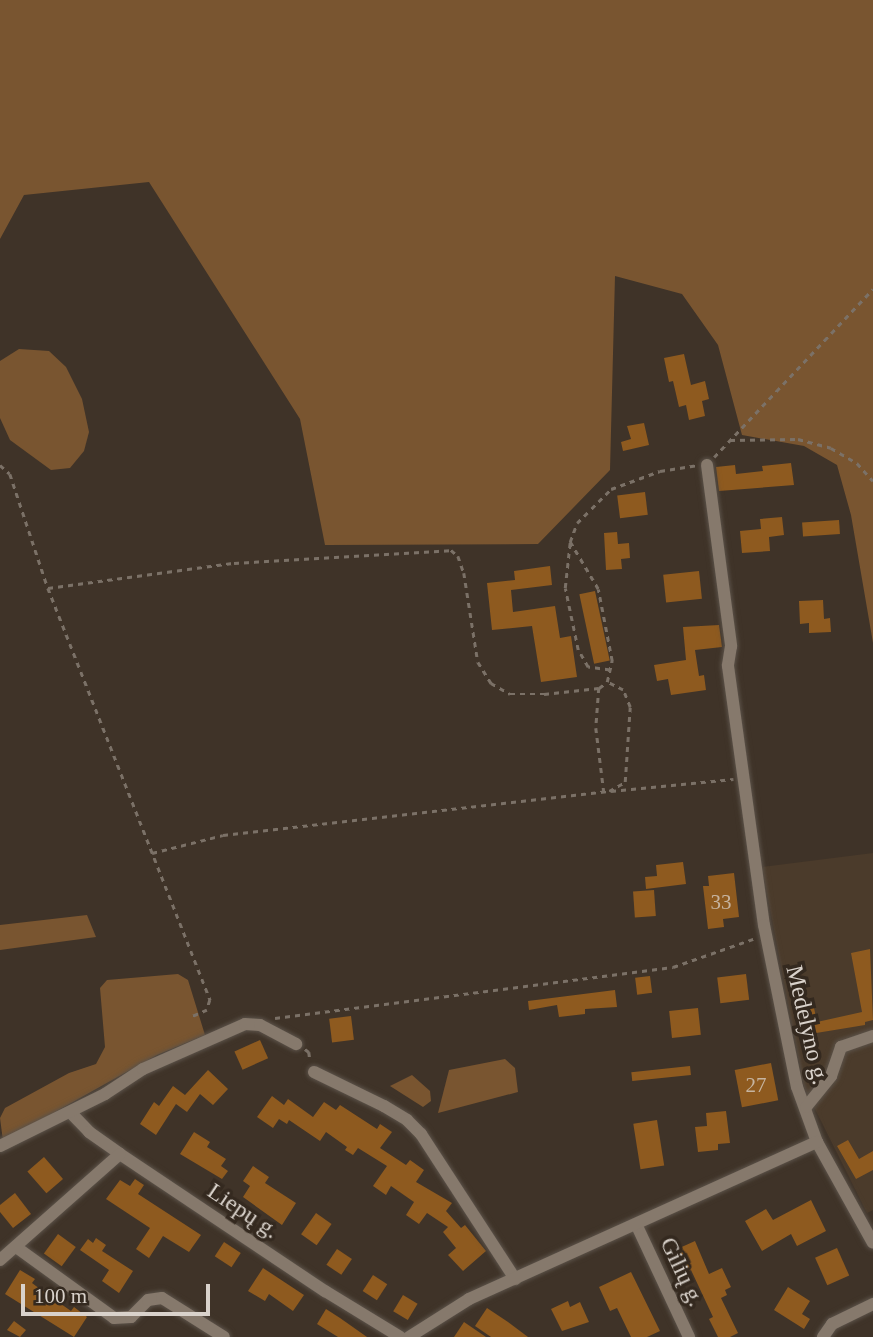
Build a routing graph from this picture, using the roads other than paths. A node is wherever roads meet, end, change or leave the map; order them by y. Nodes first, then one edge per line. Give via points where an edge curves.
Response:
1 (707, 465) road end
2 (873, 1036) edge
3 (296, 1044) road end
4 (314, 1072) road end
5 (806, 1107) junction
6 (70, 1112) junction
7 (817, 1143) junction
8 (0, 1146) edge
9 (120, 1154) junction
10 (637, 1226) junction
11 (873, 1243) edge
12 (16, 1247) junction
13 (0, 1260) edge
14 (515, 1279) junction
15 (873, 1304) edge
16 (224, 1337) edge
17 (400, 1337) edge
18 (409, 1337) edge
19 (689, 1337) edge
20 (823, 1337) edge

1 - 5 street, Medelyno g. via 731,646 728,666 766,935 797,1087
2 - 5 street via 841,1047 831,1076
3 - 6 street via 260,1025 245,1024 143,1069
4 - 14 street via 384,1106 421,1134
5 - 7 street, Medelyno g.
6 - 8 street
6 - 9 street, Liepų g.
7 - 10 street
7 - 11 street, Medelyno g.
9 - 12 street
9 - 17 street, Liepų g.
10 - 14 street
10 - 19 street, Gilių g.
12 - 13 street
12 - 16 street via 114,1318 131,1317 148,1300 162,1298
14 - 18 street via 470,1299
15 - 20 street via 832,1324

